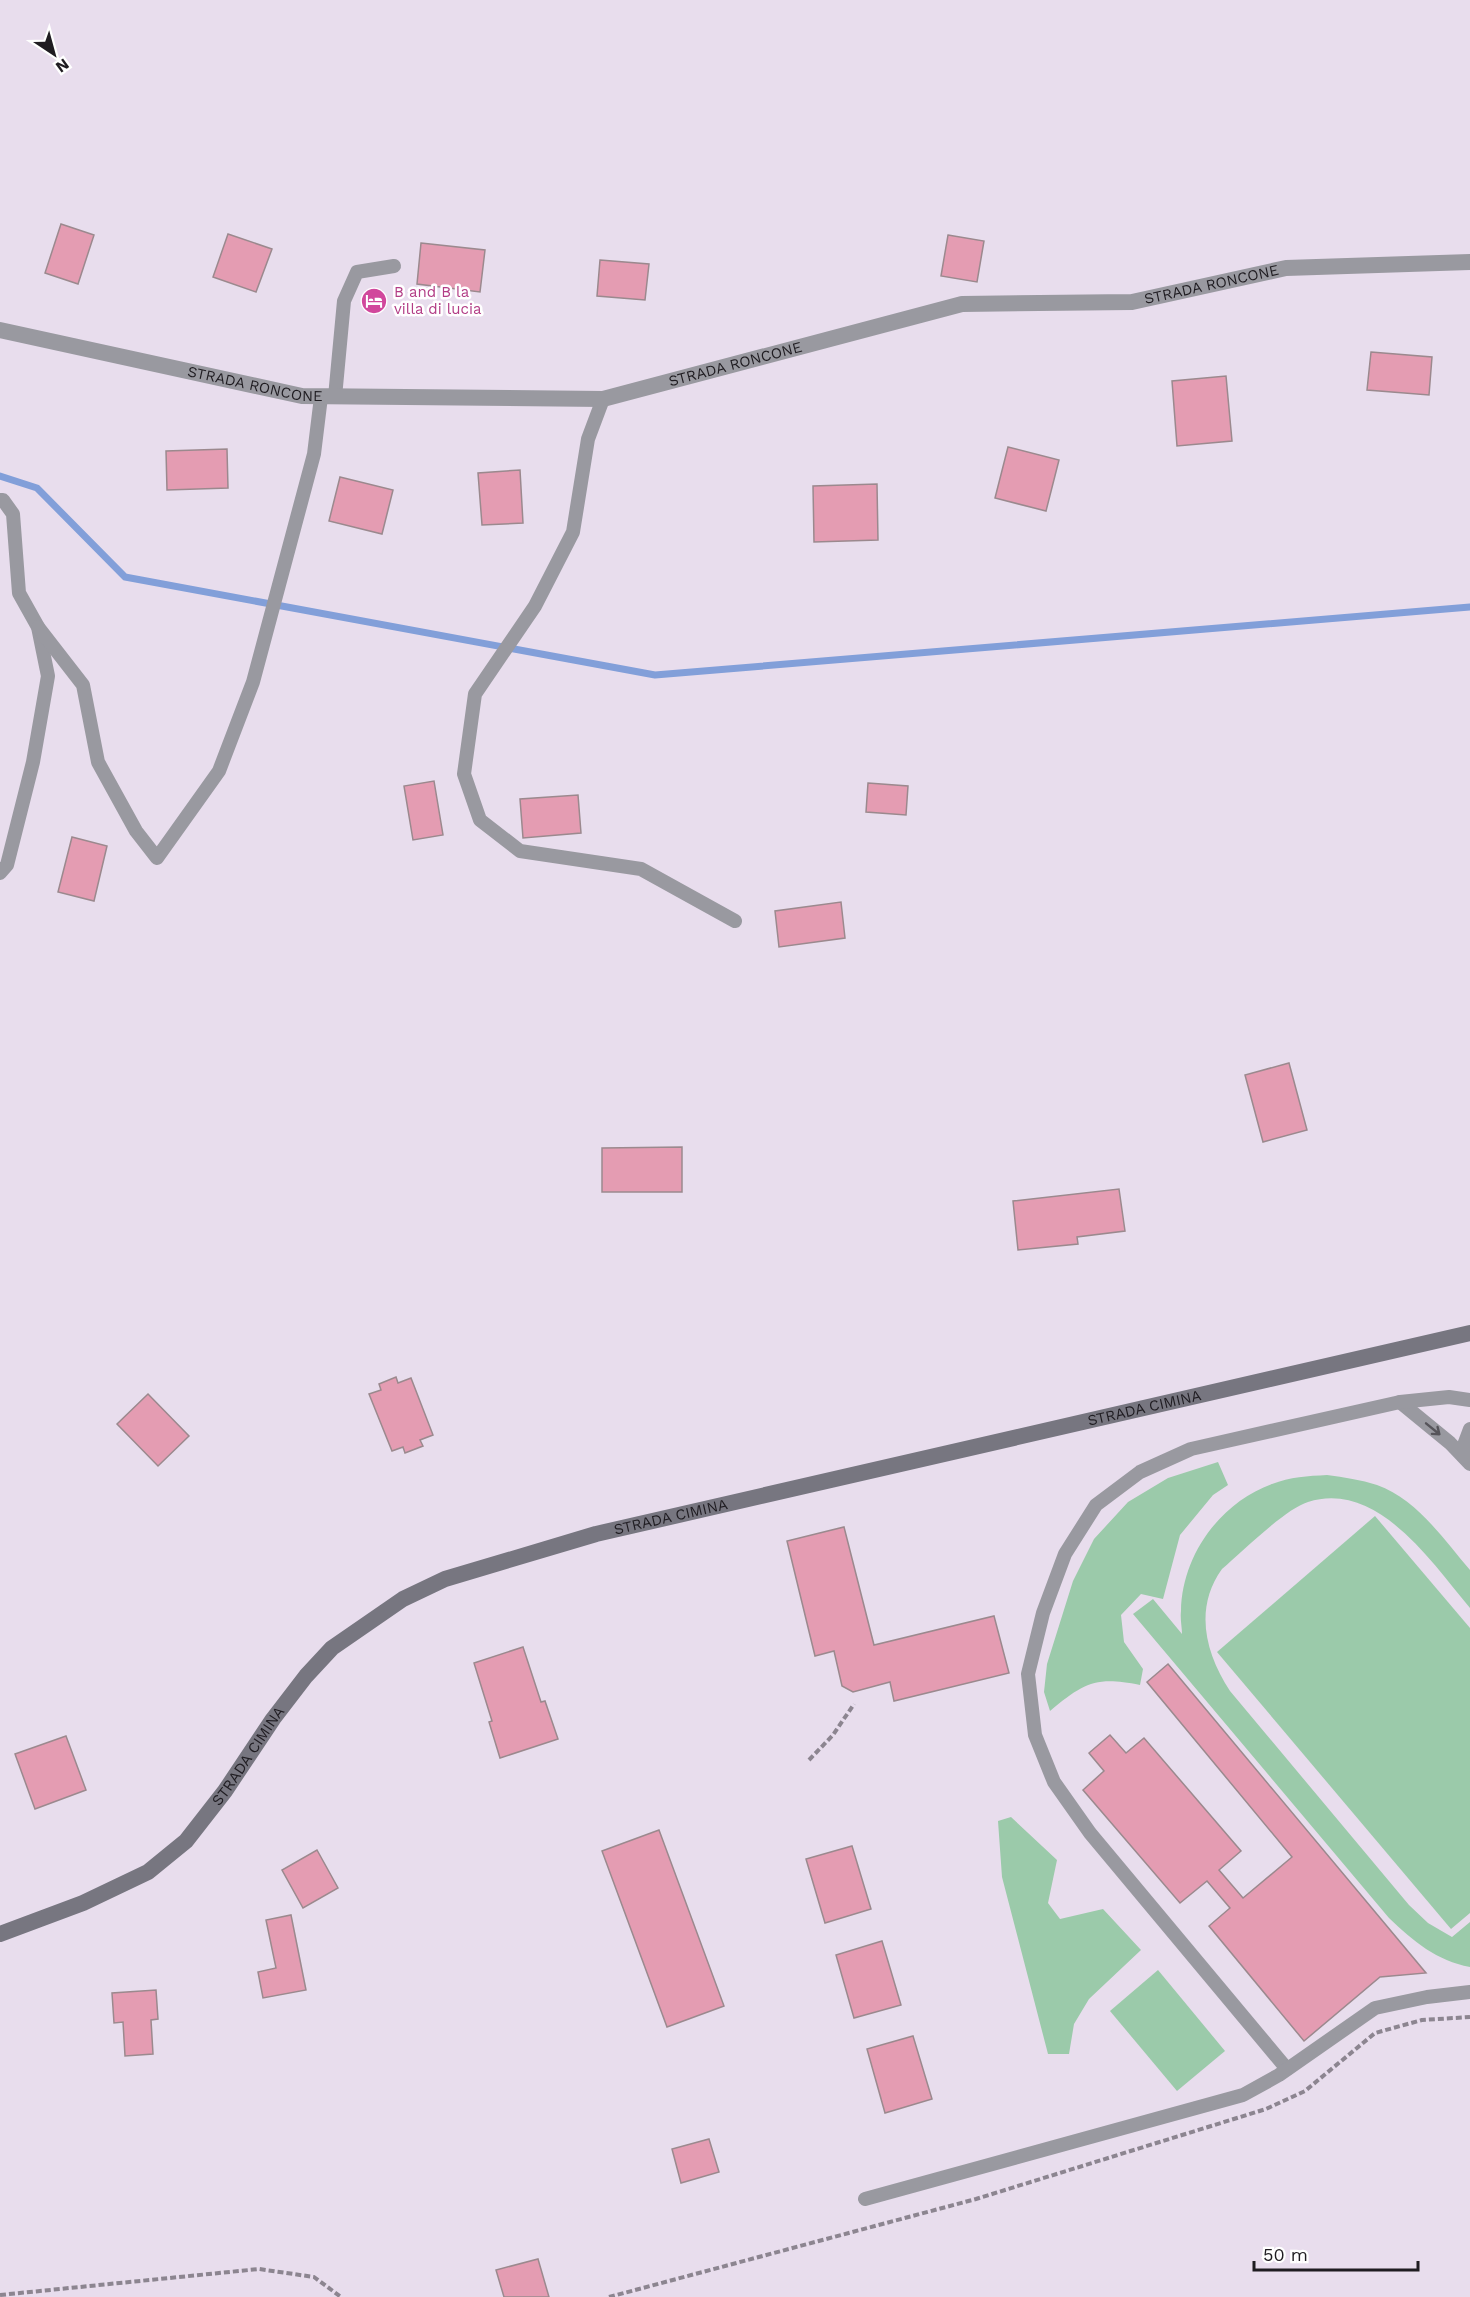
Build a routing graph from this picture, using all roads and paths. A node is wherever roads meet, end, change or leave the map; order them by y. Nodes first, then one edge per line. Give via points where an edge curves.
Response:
1 (1470, 262) edge
2 (394, 266) dead end
3 (1, 333) edge
4 (328, 397) junction
5 (603, 399) junction
6 (0, 500) edge
7 (38, 627) junction
8 (0, 873) edge
9 (735, 921) dead end
10 (1470, 1333) edge
11 (1470, 1400) edge
12 (1400, 1402) junction
13 (1470, 1429) edge
14 (1467, 1461) edge
15 (854, 1704) dead end
16 (809, 1760) dead end
17 (0, 1934) edge
18 (1470, 1992) edge
19 (1287, 2069) junction
20 (865, 2199) dead end
21 (0, 2295) edge
22 (342, 2297) edge

1 - 5 street, STRADA RONCONE via 1286,268 1132,302 962,304
2 - 4 lane via 357,272 344,301
3 - 4 street, STRADA RONCONE via 302,396
4 - 5 street, STRADA RONCONE
4 - 7 lane via 253,682 219,771 157,858 136,831 98,762 83,685
5 - 9 lane via 588,439 573,532 535,606 475,694 464,774 480,820 520,851 641,868
6 - 7 lane via 13,514 19,593
7 - 8 lane via 48,676 33,762 7,865
10 - 17 main road, STRADA CIMINA via 596,1534 445,1579 403,1599 332,1648 273,1719 186,1841 148,1872 83,1903
11 - 12 lane via 1449,1397
12 -> 14 lane
12 - 19 lane via 1191,1449 1140,1472 1114,1489 1096,1505 1065,1554 1043,1613 1028,1674 1035,1735 1054,1782 1090,1833
13 - 14 lane via 1464,1445
15 - 16 path via 833,1735
18 - 19 lane via 1375,2008
19 - 20 lane via 1243,2095
21 - 22 path via 259,2269 314,2277

